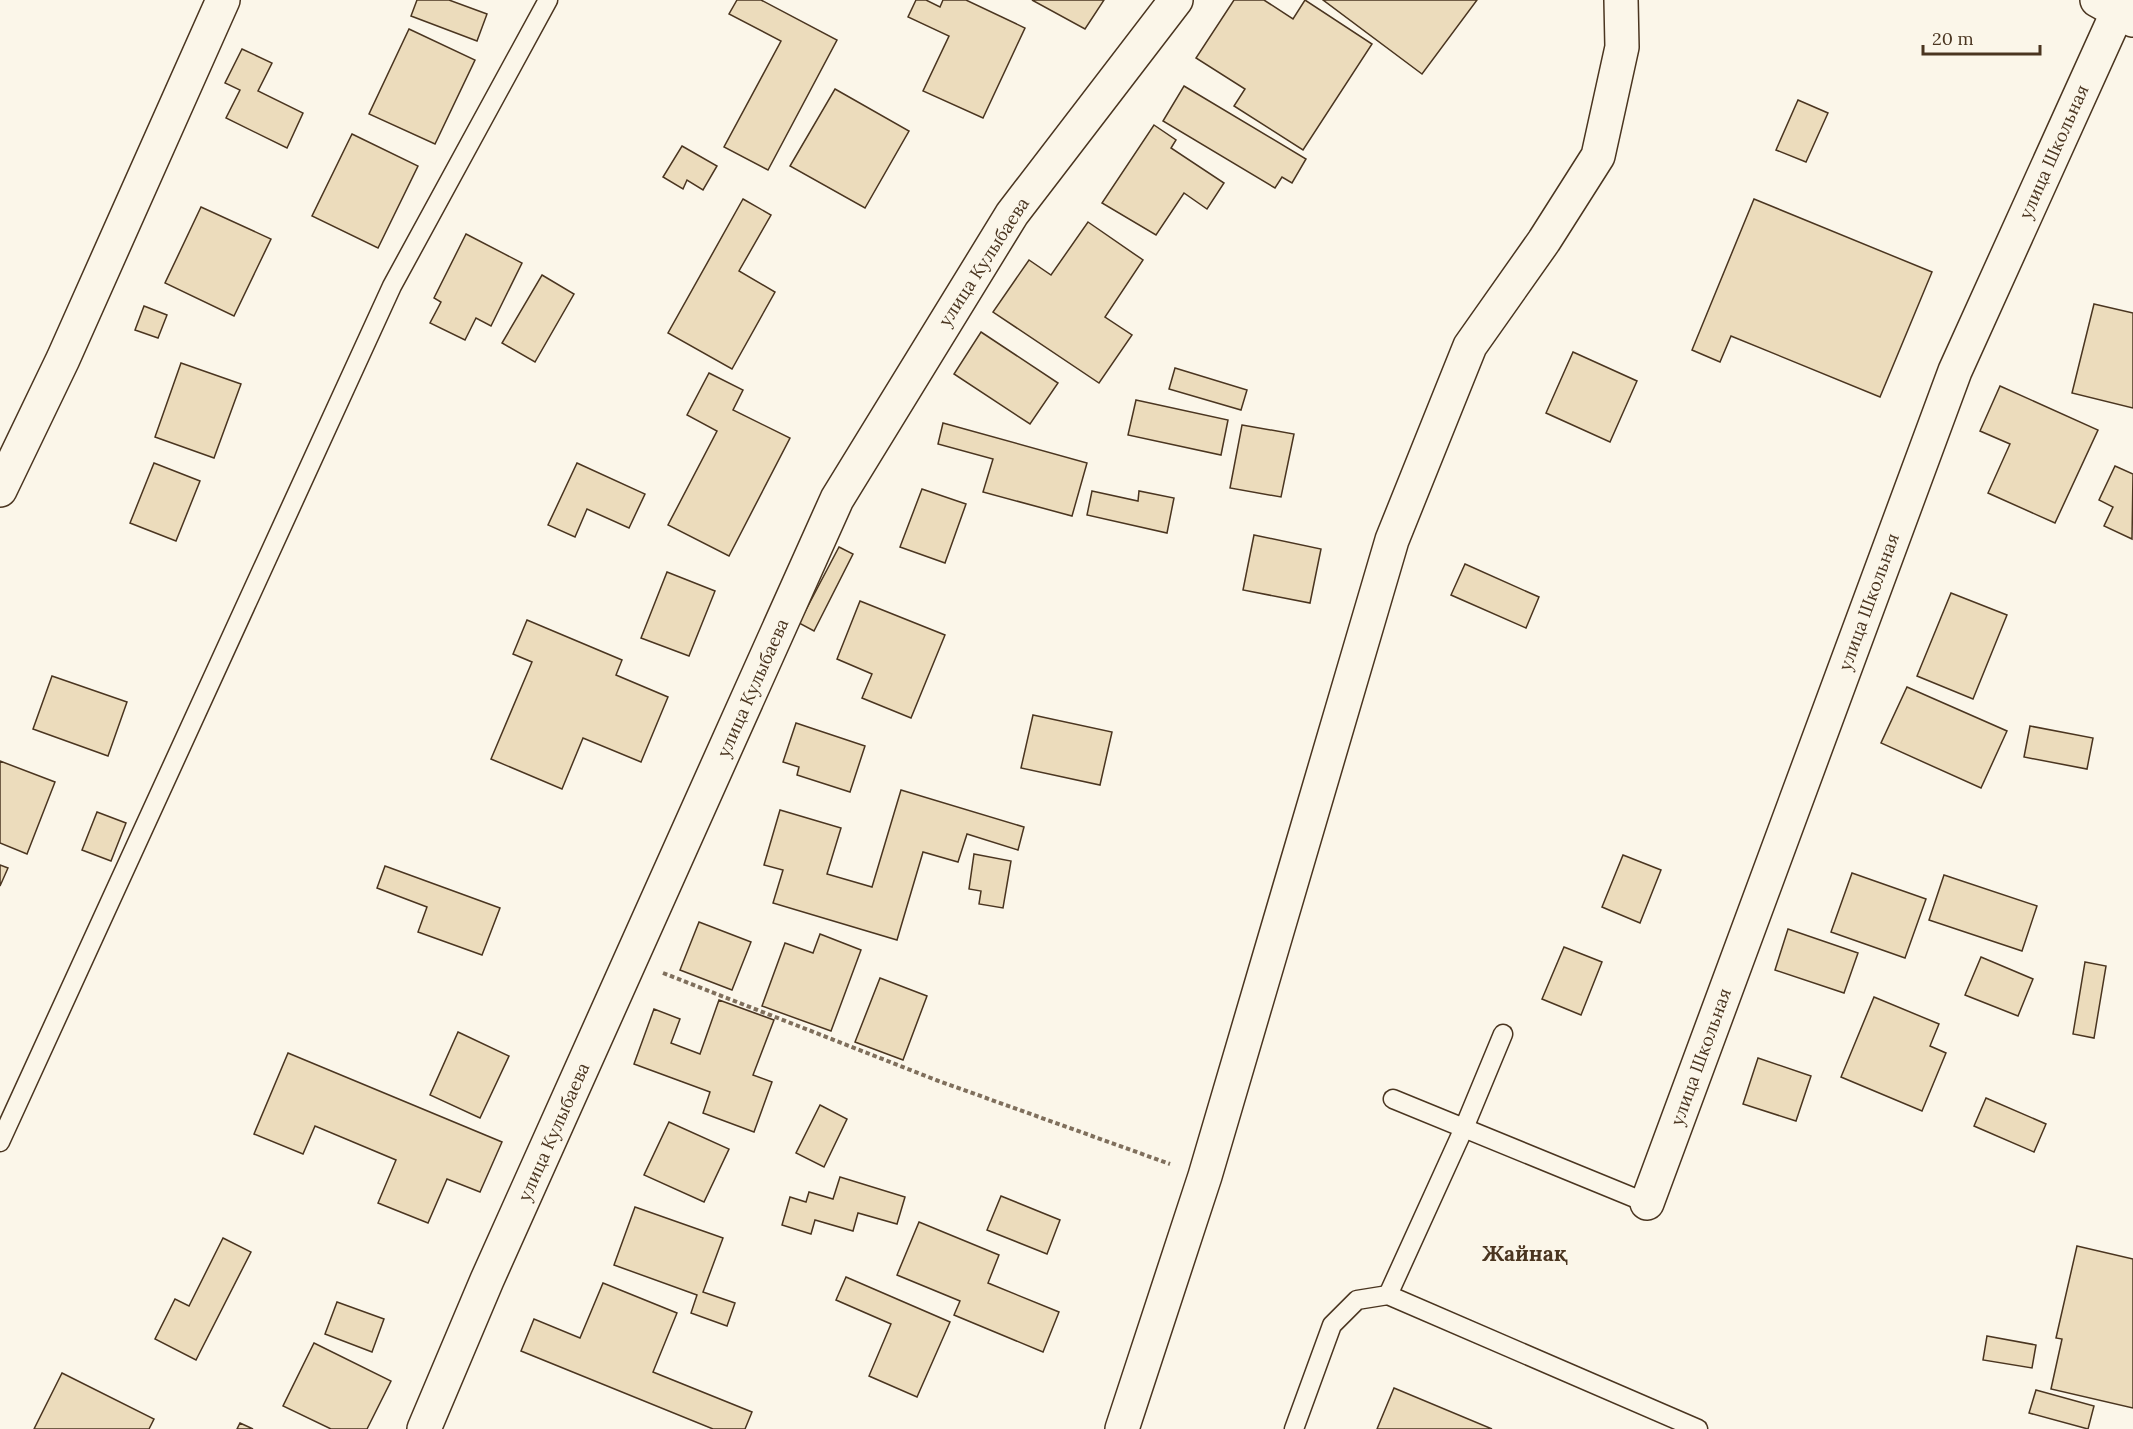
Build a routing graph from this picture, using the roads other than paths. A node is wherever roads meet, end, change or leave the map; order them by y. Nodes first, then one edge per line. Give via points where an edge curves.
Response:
1 (223, 0) edge
2 (548, 0) edge
3 (1176, 0) edge
4 (1621, 0) edge
5 (2119, 8) edge
6 (0, 490) edge
7 (1503, 1034) dead end
8 (1393, 1099) dead end
9 (1464, 1128) junction
10 (0, 1142) edge
11 (1647, 1203) joint
12 (1388, 1294) junction
13 (424, 1429) edge
14 (1122, 1429) edge
15 (1294, 1429) edge
16 (1698, 1429) edge

1 - 6 street via 63,359
2 - 10 lane via 392,286
3 - 13 street, улица Кулыбаева via 1012,214 837,500
4 - 14 street via 1622,47 1598,156 1470,346 1392,540 1205,1176
5 - 11 street, улица Школьная via 1955,371
7 - 9 lane
8 - 9 lane
9 - 11 lane
9 - 12 lane
12 - 15 lane via 1357,1300 1332,1326
12 - 16 lane

